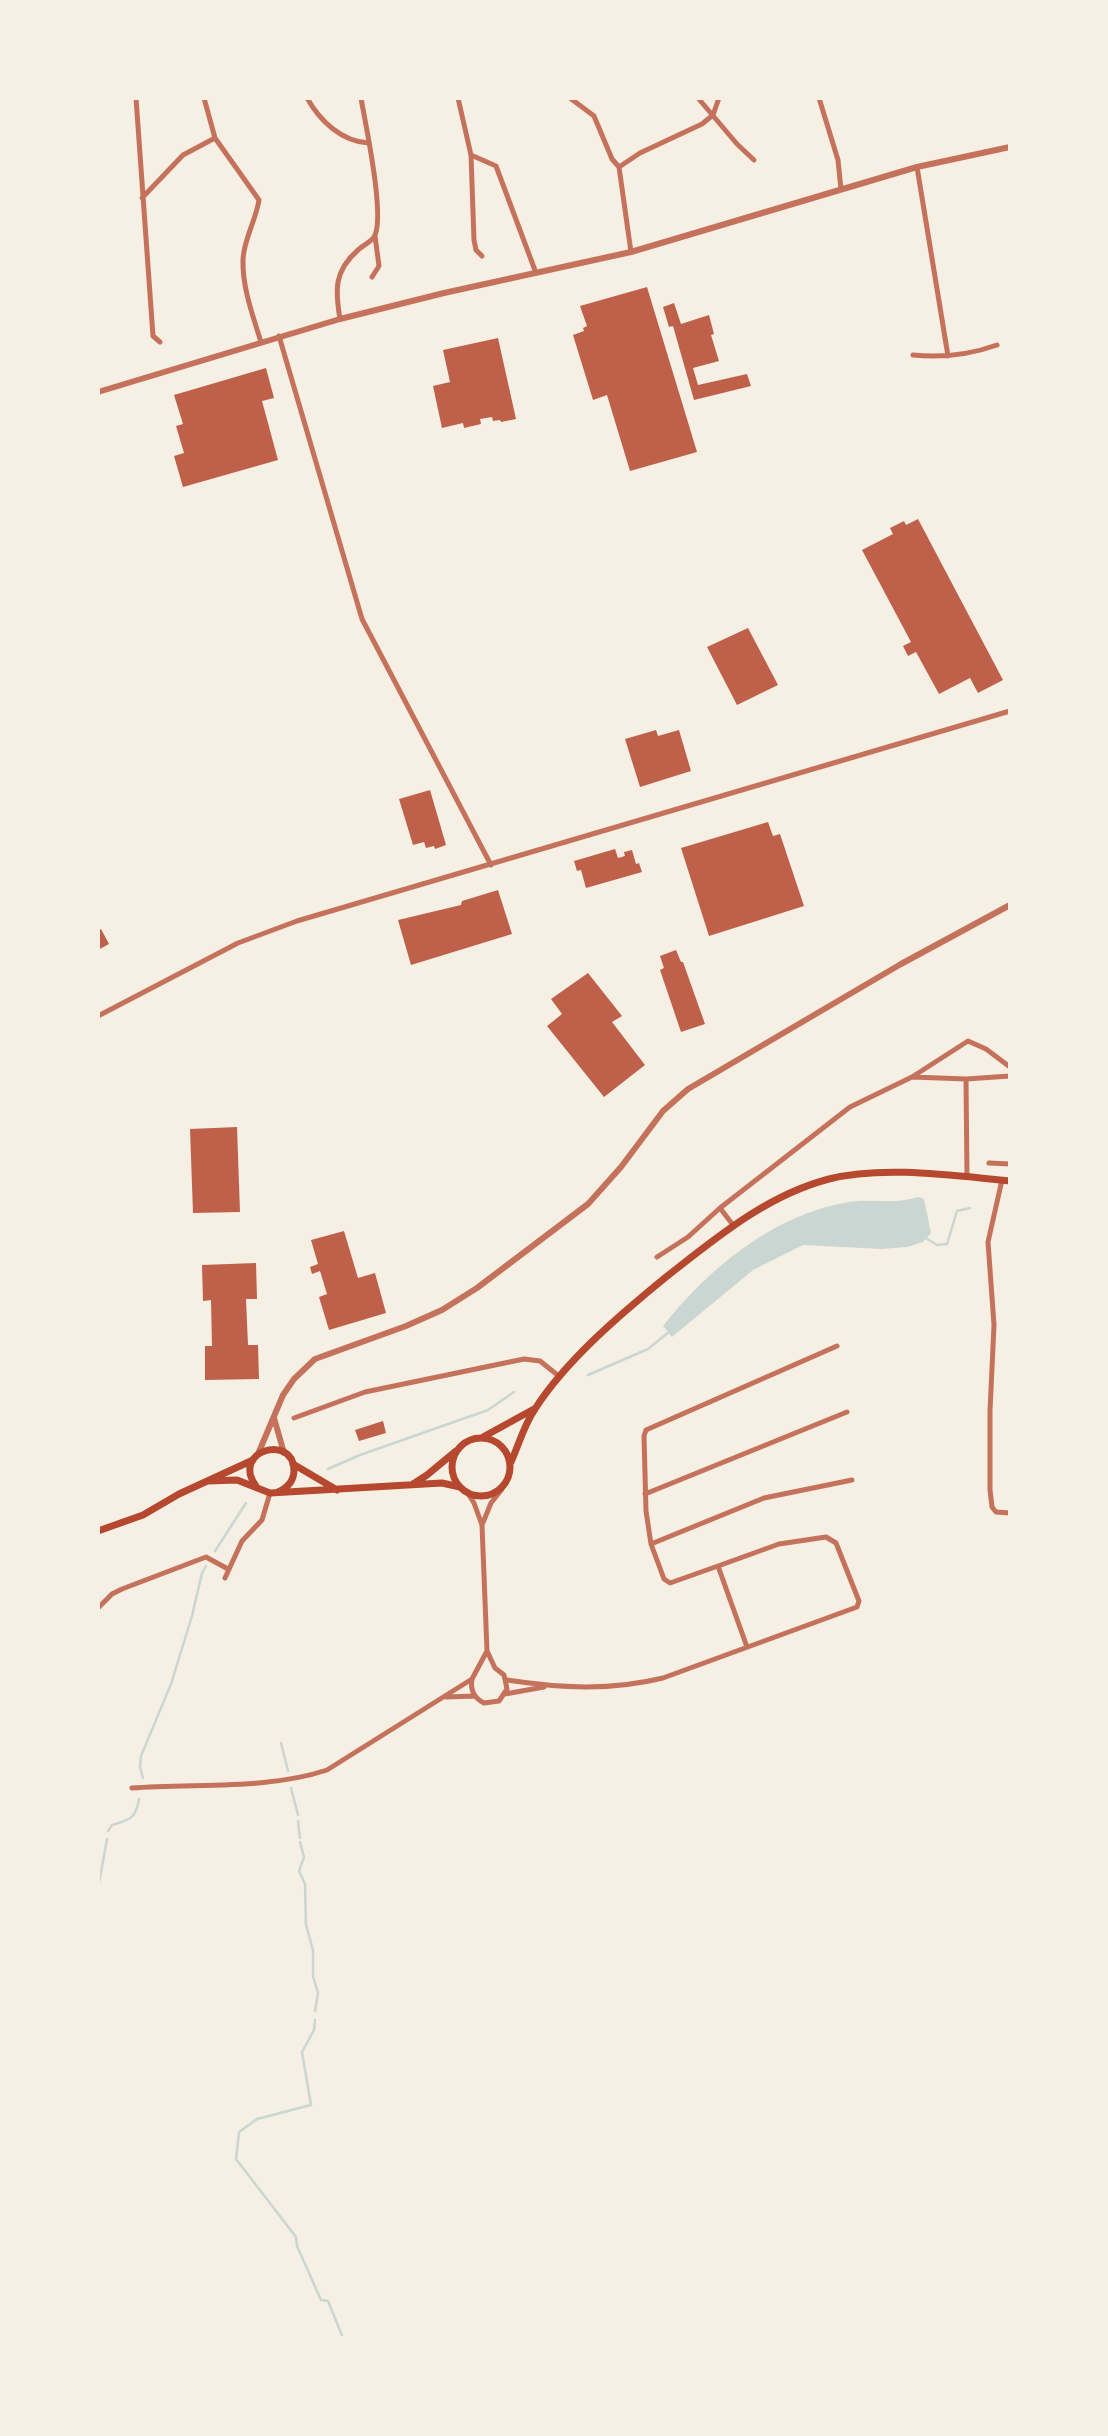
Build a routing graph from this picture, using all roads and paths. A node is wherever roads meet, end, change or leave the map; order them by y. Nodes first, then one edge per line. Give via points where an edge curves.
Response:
1 (136, 98) edge
2 (204, 98) edge
3 (307, 98) edge
4 (361, 98) edge
5 (458, 98) edge
6 (570, 98) edge
7 (698, 98) edge
8 (719, 98) edge
9 (819, 98) edge
10 (713, 116) junction
11 (215, 138) junction
12 (369, 143) junction
13 (1010, 147) edge
14 (471, 155) junction
15 (754, 160) dead end
16 (620, 167) junction
17 (917, 167) junction
18 (841, 189) junction
19 (142, 198) junction
20 (375, 236) junction
21 (631, 252) junction
22 (482, 256) dead end
23 (536, 273) junction
24 (372, 277) dead end
25 (340, 319) junction
26 (279, 335) junction
27 (160, 342) dead end
28 (261, 342) junction
29 (997, 345) dead end
30 (913, 355) dead end
31 (948, 356) junction
32 (98, 392) edge
33 (1010, 711) edge
34 (491, 865) junction
35 (1009, 908) edge
36 (98, 1016) edge
37 (1010, 1067) edge
38 (1010, 1076) edge
39 (912, 1077) junction
40 (966, 1079) junction
41 (989, 1163) dead end
42 (1010, 1164) edge
43 (967, 1177) junction
44 (1006, 1181) edge
45 (720, 1208) junction
46 (733, 1225) junction
47 (657, 1257) dead end
48 (837, 1346) dead end
49 (560, 1377) junction
50 (534, 1409) junction
51 (846, 1412) dead end
52 (274, 1418) junction
53 (294, 1418) dead end
54 (483, 1437) junction
55 (457, 1450) junction
56 (284, 1453) junction
57 (255, 1457) junction
58 (511, 1462) junction
59 (293, 1464) junction
60 (852, 1480) dead end
61 (208, 1481) junction
62 (411, 1485) junction
63 (257, 1487) junction
64 (502, 1489) junction
65 (337, 1490) junction
66 (463, 1490) junction
67 (274, 1493) junction
68 (645, 1494) junction
69 (1010, 1513) edge
70 (482, 1525) junction
71 (98, 1531) edge
72 (652, 1544) junction
73 (718, 1566) junction
74 (229, 1569) junction
75 (225, 1578) dead end
76 (98, 1608) edge
77 (747, 1647) junction
78 (487, 1651) junction
79 (495, 1668) junction
80 (479, 1670) junction
81 (472, 1679) junction
82 (507, 1680) junction
83 (549, 1687) junction
84 (505, 1694) junction
85 (475, 1696) junction
86 (445, 1697) junction
87 (132, 1788) dead end

1 - 19 street
2 - 11 street
3 - 12 street via 347,139
4 - 12 street
5 - 14 street
6 - 16 street via 594,116
7 - 10 street
8 - 10 street
9 - 18 street via 838,160
10 - 15 street
10 - 16 street
11 - 19 street via 183,155
11 - 28 street via 259,200 243,259
12 - 20 street via 376,189
13 - 17 street
14 - 22 street via 474,240
14 - 23 street via 496,166
16 - 21 street
17 - 18 street
17 - 31 street
18 - 21 street
19 - 27 street via 153,336
20 - 24 street via 379,266
20 - 25 street via 343,265 336,285
21 - 23 street
23 - 25 street
25 - 26 street
26 - 28 street
26 - 34 street via 362,619
28 - 32 street
29 - 31 street via 974,354
30 - 31 street
33 - 34 street
34 - 36 street via 297,921 239,943
35 - 52 street via 901,964 688,1089 663,1111 588,1204 547,1237 442,1310 315,1359 294,1379
37 - 39 street via 968,1041
38 - 40 street
39 - 40 street
39 - 45 street via 850,1107
40 - 43 street
41 - 42 street
43 - 44 main road
43 - 46 main road via 913,1173 830,1179
44 - 69 street via 988,1242 995,1344 990,1490 996,1512
45 - 46 street
45 - 47 street
46 - 49 main road via 631,1305
48 - 68 street via 646,1430
49 - 50 main road
49 - 53 street via 540,1361 524,1359 365,1392
50 - 54 main road
50 - 58 main road
51 - 68 street
52 - 56 street
52 - 57 street
54 - 55 main road
54 - 58 main road via 501,1445
55 - 62 main road
55 - 66 main road via 452,1470
56 - 57 main road via 271,1449
56 - 59 main road
57 - 61 main road
57 - 63 main road via 250,1474
58 - 64 main road
59 - 65 main road
59 - 67 main road via 290,1484
60 - 72 street via 764,1497
61 - 63 main road via 237,1480
61 - 71 main road via 143,1516
62 - 65 main road
62 - 66 main road via 442,1483
63 - 67 main road
64 - 66 main road via 484,1496
64 - 70 street
65 - 67 main road
66 - 70 street
67 - 74 street
68 - 72 street
70 - 78 street
72 - 73 street via 668,1583
73 - 77 street
73 - 77 street via 779,1544 826,1536 836,1544 859,1601 857,1607
74 - 75 street
74 - 76 street via 206,1557 122,1589
77 - 83 street via 647,1682 619,1687
78 - 79 street
78 - 80 street
79 - 80 street
79 - 82 street
80 - 81 street
81 - 85 street
81 - 86 street
82 - 83 street
82 - 84 street
83 - 84 street
84 - 85 street via 490,1703
85 - 86 street
86 - 87 street via 327,1770 305,1777

